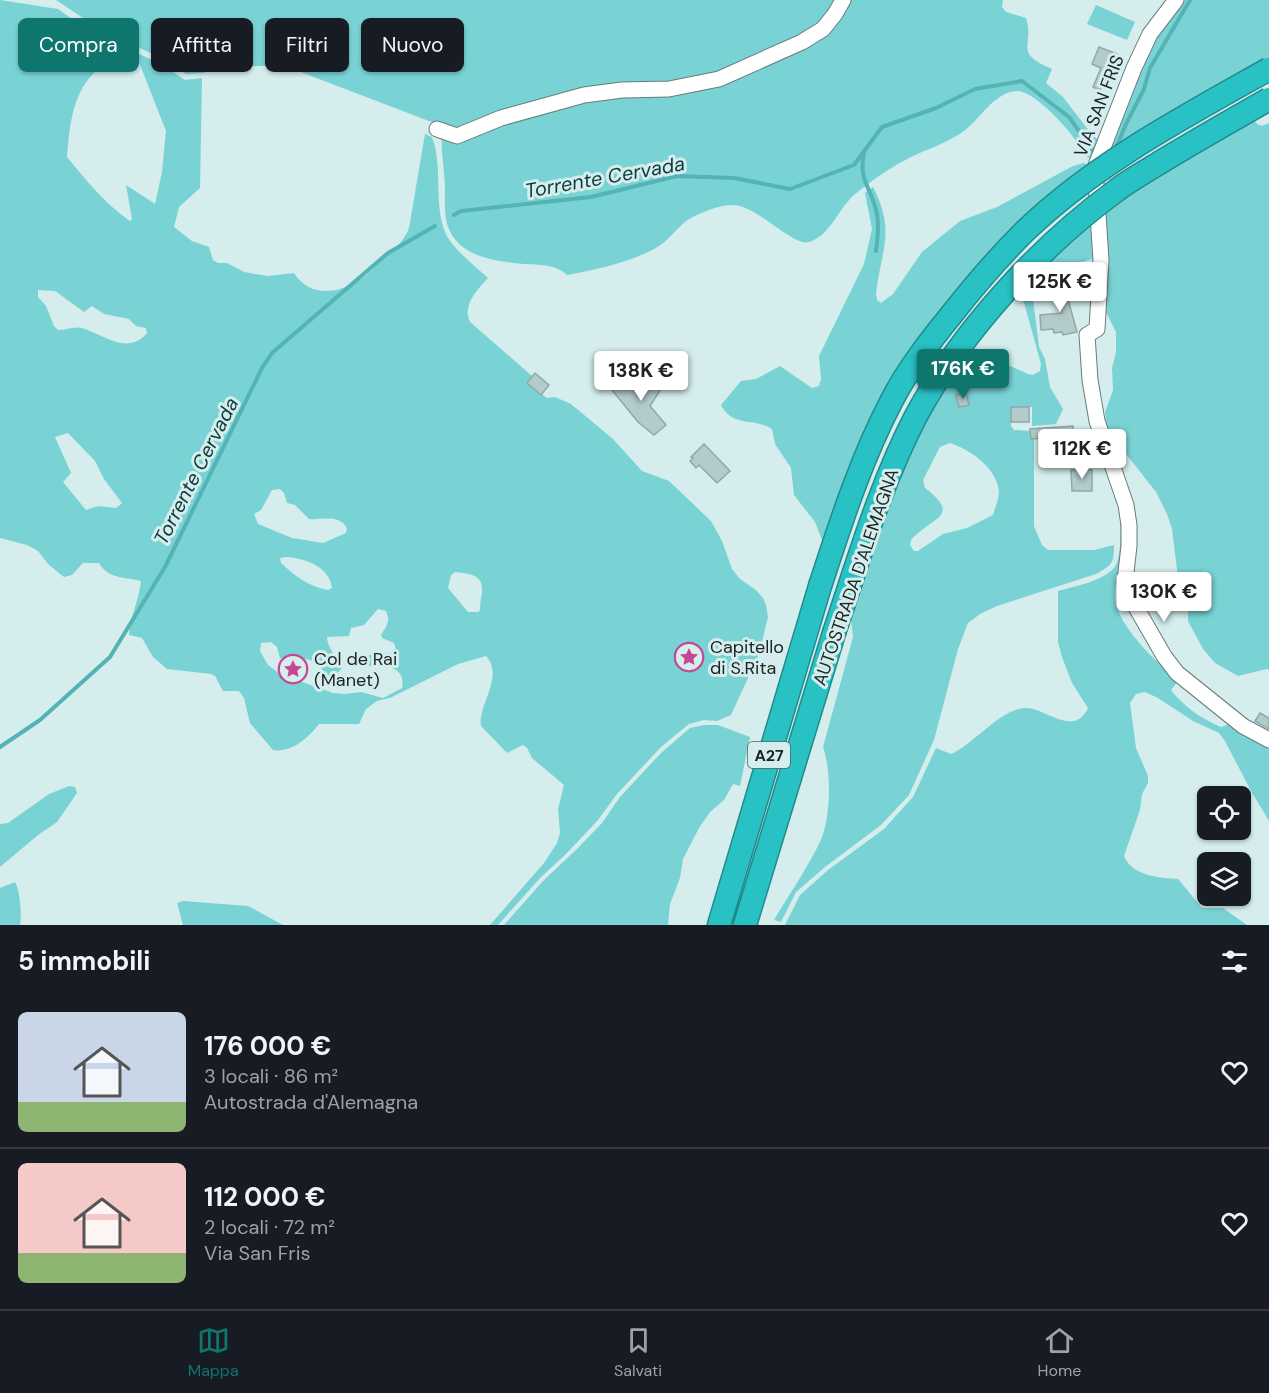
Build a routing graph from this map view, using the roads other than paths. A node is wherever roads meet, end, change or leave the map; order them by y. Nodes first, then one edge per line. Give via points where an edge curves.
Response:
1 (843, 0) edge
2 (1176, 0) edge
3 (1269, 69) edge
4 (1269, 99) edge
5 (437, 129) dead end
6 (1269, 740) edge
7 (719, 925) edge
8 (745, 925) edge

1 - 5 street via 823,29 719,79 669,89 584,95 501,118 457,136
2 - 6 street, VIA SAN FRIS via 1146,42 1095,168 1101,260 1097,330 1087,335 1090,380 1097,421 1130,525 1125,581 1132,602 1177,673 1244,726
3 - 7 highway, AUTOSTRADA D'ALEMAGNA / A27, bridge via 1106,166 1025,231 927,345 893,398 855,479
4 - 8 highway, AUTOSTRADA D'ALEMAGNA / A27, bridge via 1200,138 1083,217 1042,254 979,324 916,415 881,492

